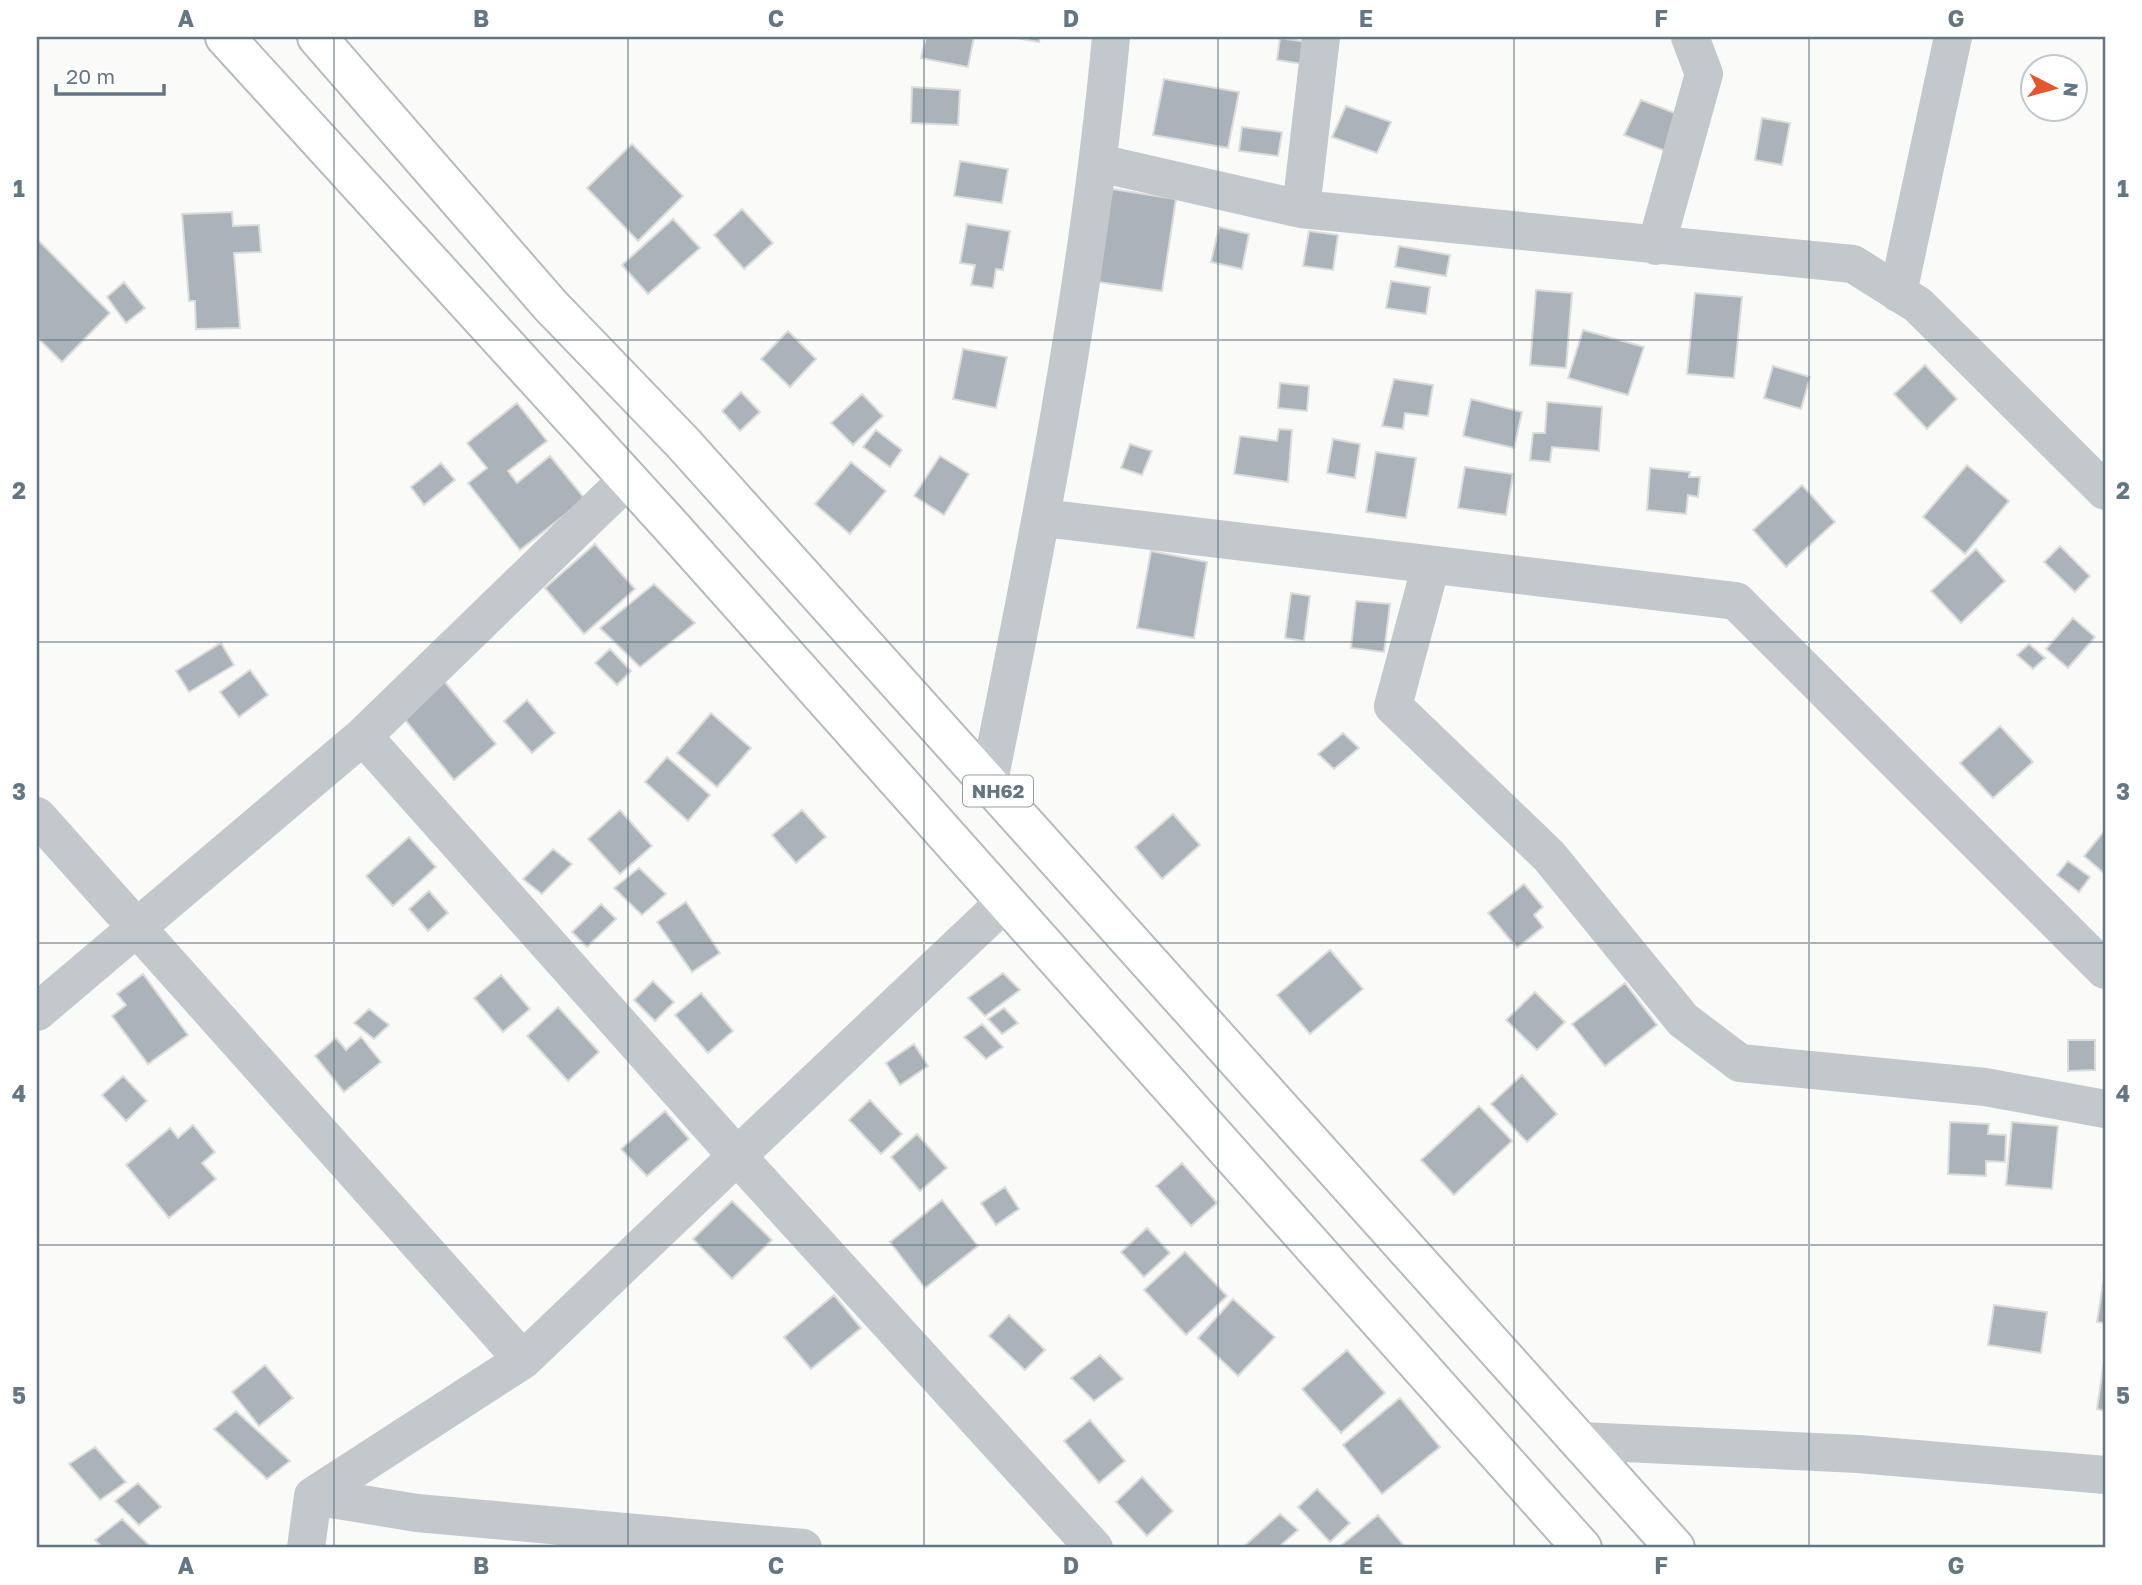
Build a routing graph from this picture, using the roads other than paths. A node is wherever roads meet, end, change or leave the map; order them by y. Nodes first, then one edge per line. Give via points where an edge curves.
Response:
1 (225, 37) edge
2 (317, 37) edge
3 (1111, 37) edge
4 (1321, 37) edge
5 (1690, 37) edge
6 (1953, 37) edge
7 (1099, 163) junction
8 (1301, 208) junction
9 (1656, 246) junction
10 (1898, 293) junction
11 (628, 479) junction
12 (2105, 491) edge
13 (1043, 517) junction
14 (1431, 565) junction
15 (363, 736) junction
16 (989, 781) junction
17 (37, 817) edge
18 (1005, 902) junction
19 (136, 927) junction
20 (2105, 970) edge
21 (37, 1012) edge
22 (2105, 1109) edge
23 (737, 1156) junction
24 (523, 1360) junction
25 (1581, 1441) junction
26 (2105, 1475) edge
27 (313, 1496) junction
28 (306, 1548) edge
29 (803, 1548) edge
30 (1094, 1548) edge
31 (1582, 1548) edge
32 (1675, 1548) edge

1 - 11 main road
2 - 16 main road, NH62 via 550,305 683,443
3 - 7 street
4 - 8 street
5 - 9 street via 1704,74
6 - 10 street
7 - 8 street
7 - 13 street
8 - 9 street
9 - 10 street via 1853,264
10 - 12 street via 1918,306
11 - 15 street
11 - 18 main road
13 - 14 street
13 - 16 street
14 - 20 street via 1736,601
14 - 22 street via 1393,706 1549,856 1683,1020 1740,1063 1984,1087
15 - 19 street
15 - 23 street
16 - 25 main road, NH62
17 - 19 street
18 - 23 street
18 - 31 main road
19 - 21 street
19 - 24 street
23 - 24 street
23 - 30 street
24 - 27 street
25 - 26 street via 1857,1454
25 - 32 main road, NH62
27 - 28 street
27 - 29 street via 418,1513

